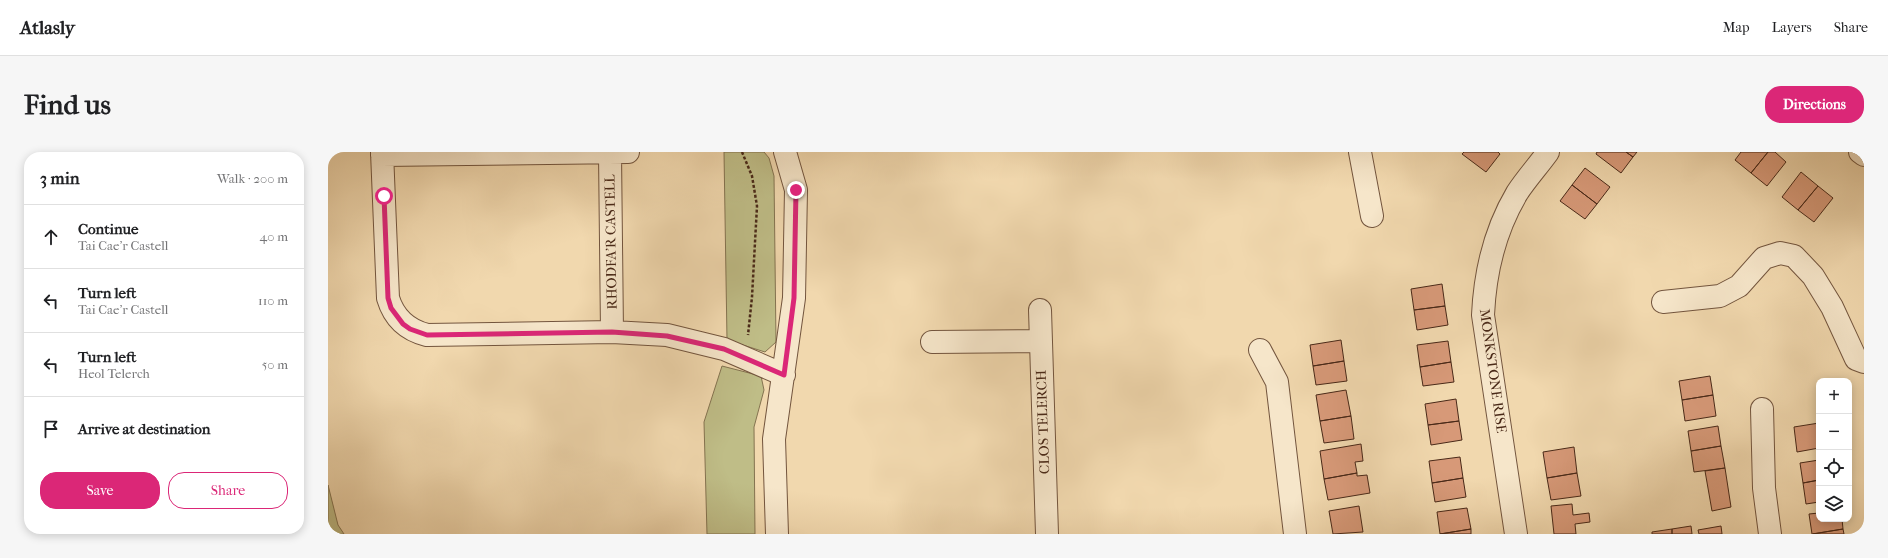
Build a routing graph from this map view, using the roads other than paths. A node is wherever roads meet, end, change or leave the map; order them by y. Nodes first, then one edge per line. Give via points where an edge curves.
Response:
1 (619, 152) edge
2 (785, 152) edge
3 (1360, 152) edge
4 (1548, 152) edge
5 (1860, 152) edge
6 (382, 154) edge
7 (1864, 155) edge
8 (1372, 216) dead end
9 (1663, 302) dead end
10 (1040, 310) dead end
11 (612, 332) junction
12 (1041, 341) junction
13 (932, 342) dead end
14 (1260, 350) dead end
15 (1864, 362) edge
16 (784, 375) junction
17 (1762, 409) dead end
18 (777, 534) edge
19 (1046, 534) edge
20 (1295, 534) edge
21 (1516, 534) edge
22 (1770, 534) edge

1 - 6 street
1 - 11 street, RHODFA'R CASTELL
2 - 16 street via 796,190 794,298
3 - 8 street
4 - 21 street, MONKSTONE RISE via 1518,192 1504,216 1484,292 1483,315
5 - 7 street
6 - 11 street via 388,298 391,308 403,324 427,335
9 - 15 street via 1720,296 1739,286 1764,258 1780,253 1794,256 1813,276 1832,307 1856,359
10 - 12 street, CLOS TELERCH
11 - 16 street via 667,336 724,349
12 - 13 street
12 - 19 street, CLOS TELERCH
14 - 20 street via 1277,382
16 - 18 street via 774,439
17 - 22 street via 1764,488

